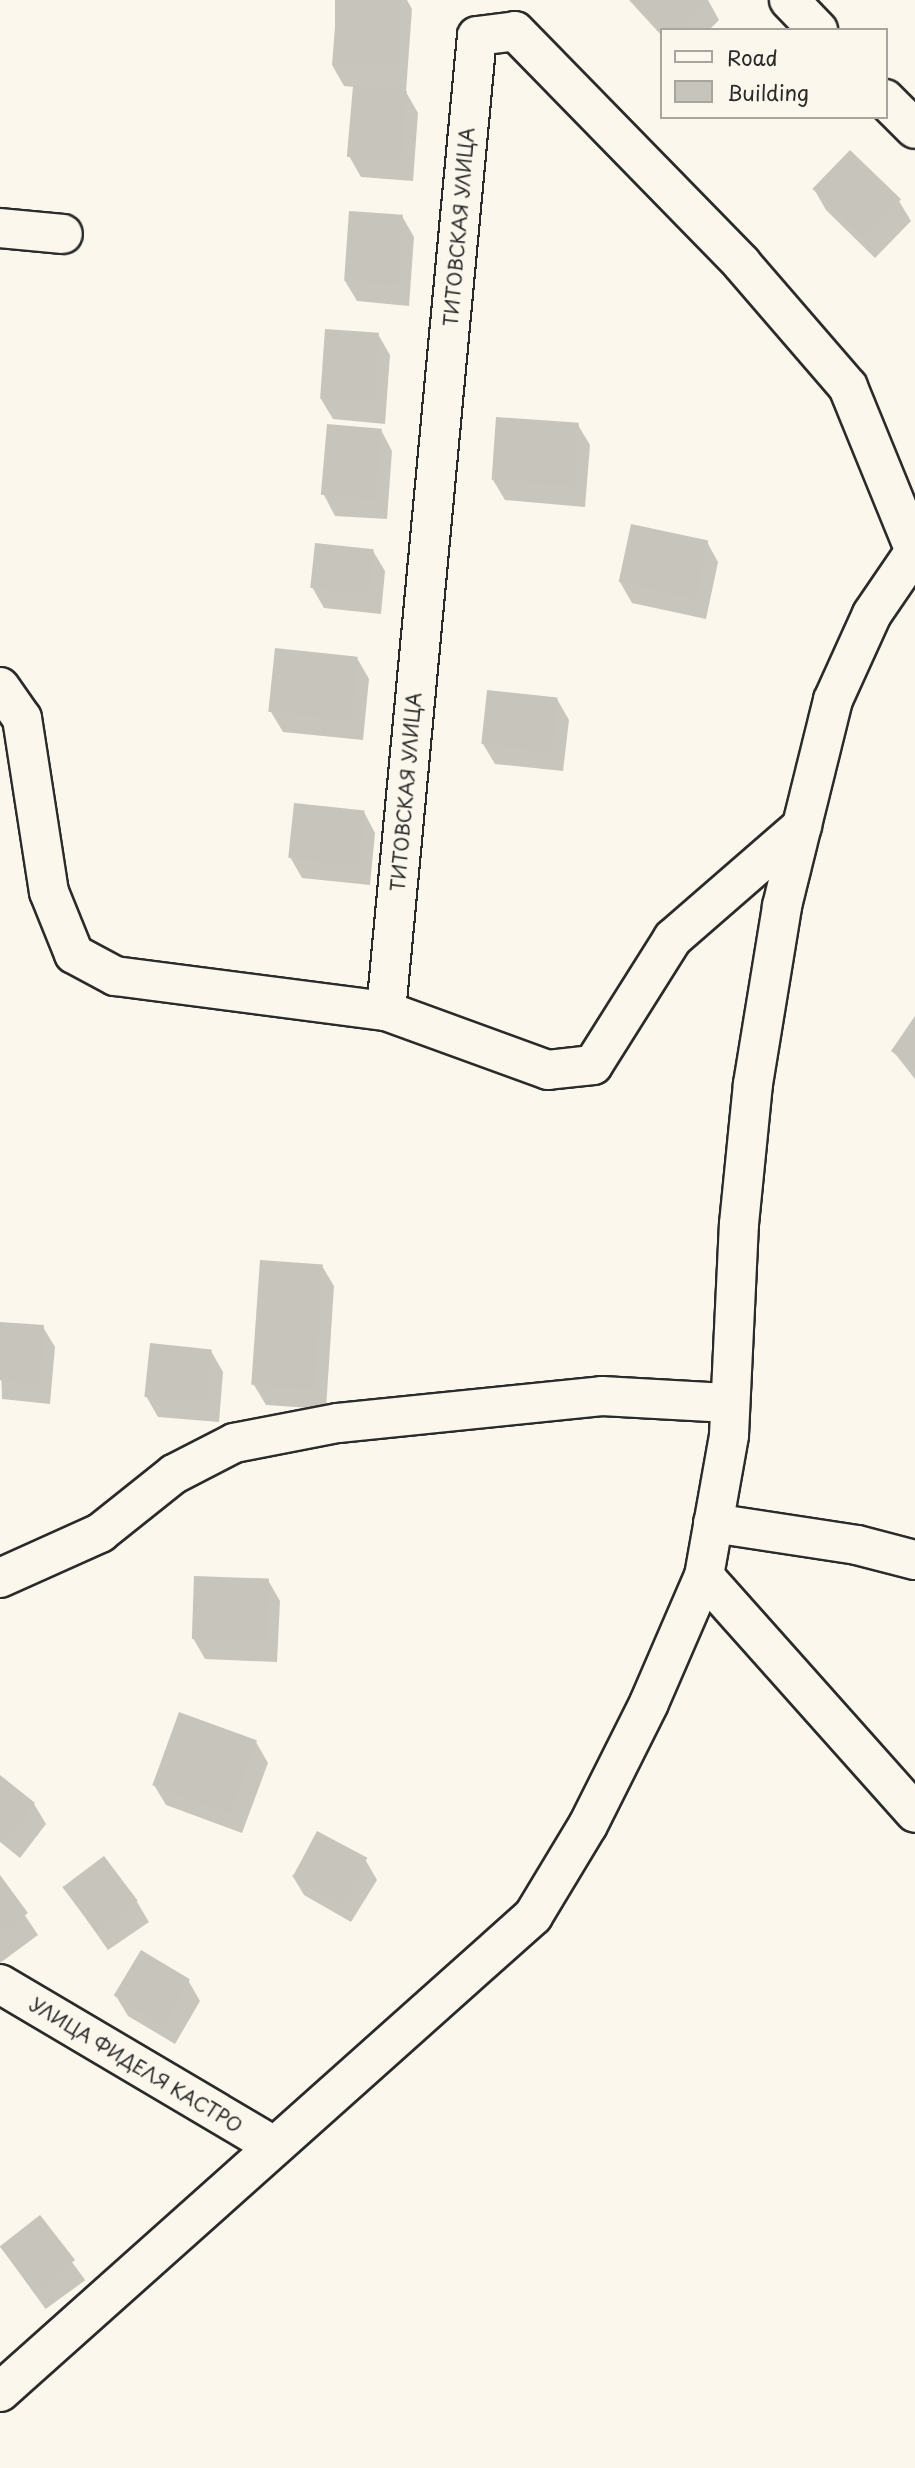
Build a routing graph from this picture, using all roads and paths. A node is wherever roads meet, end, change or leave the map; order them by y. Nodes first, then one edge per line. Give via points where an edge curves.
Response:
1 (789, 0) edge
2 (816, 28) edge
3 (887, 101) edge
4 (915, 129) edge
5 (0, 228) edge
6 (63, 234) dead end
7 (915, 551) edge
8 (0, 687) edge
9 (802, 826) junction
10 (386, 1011) junction
11 (729, 1403) junction
12 (713, 1522) junction
13 (915, 1560) edge
14 (704, 1576) junction
15 (0, 1578) edge
16 (915, 1813) edge
17 (0, 1984) edge
18 (272, 2145) junction
19 (0, 2392) edge

1 - 2 street
3 - 4 street
5 - 6 street
7 - 9 street via 872,614 833,700
7 - 10 street, ТИТОВСКАЯ УЛИЦА via 848,387 742,264 515,31 477,36
8 - 10 street via 22,718 49,892 74,954 115,976
9 - 10 street via 673,938 593,1065 548,1070
9 - 11 street via 782,906 754,1084 739,1224
11 - 12 street via 729,1435
11 - 15 street via 602,1396 338,1423 234,1443 174,1474 100,1533
12 - 13 street via 857,1545
12 - 14 street
14 - 16 street
14 - 18 street via 649,1703 588,1825 533,1916 447,1997
17 - 18 street, УЛИЦА ФИДЕЛЯ КАСТРО
18 - 19 street

